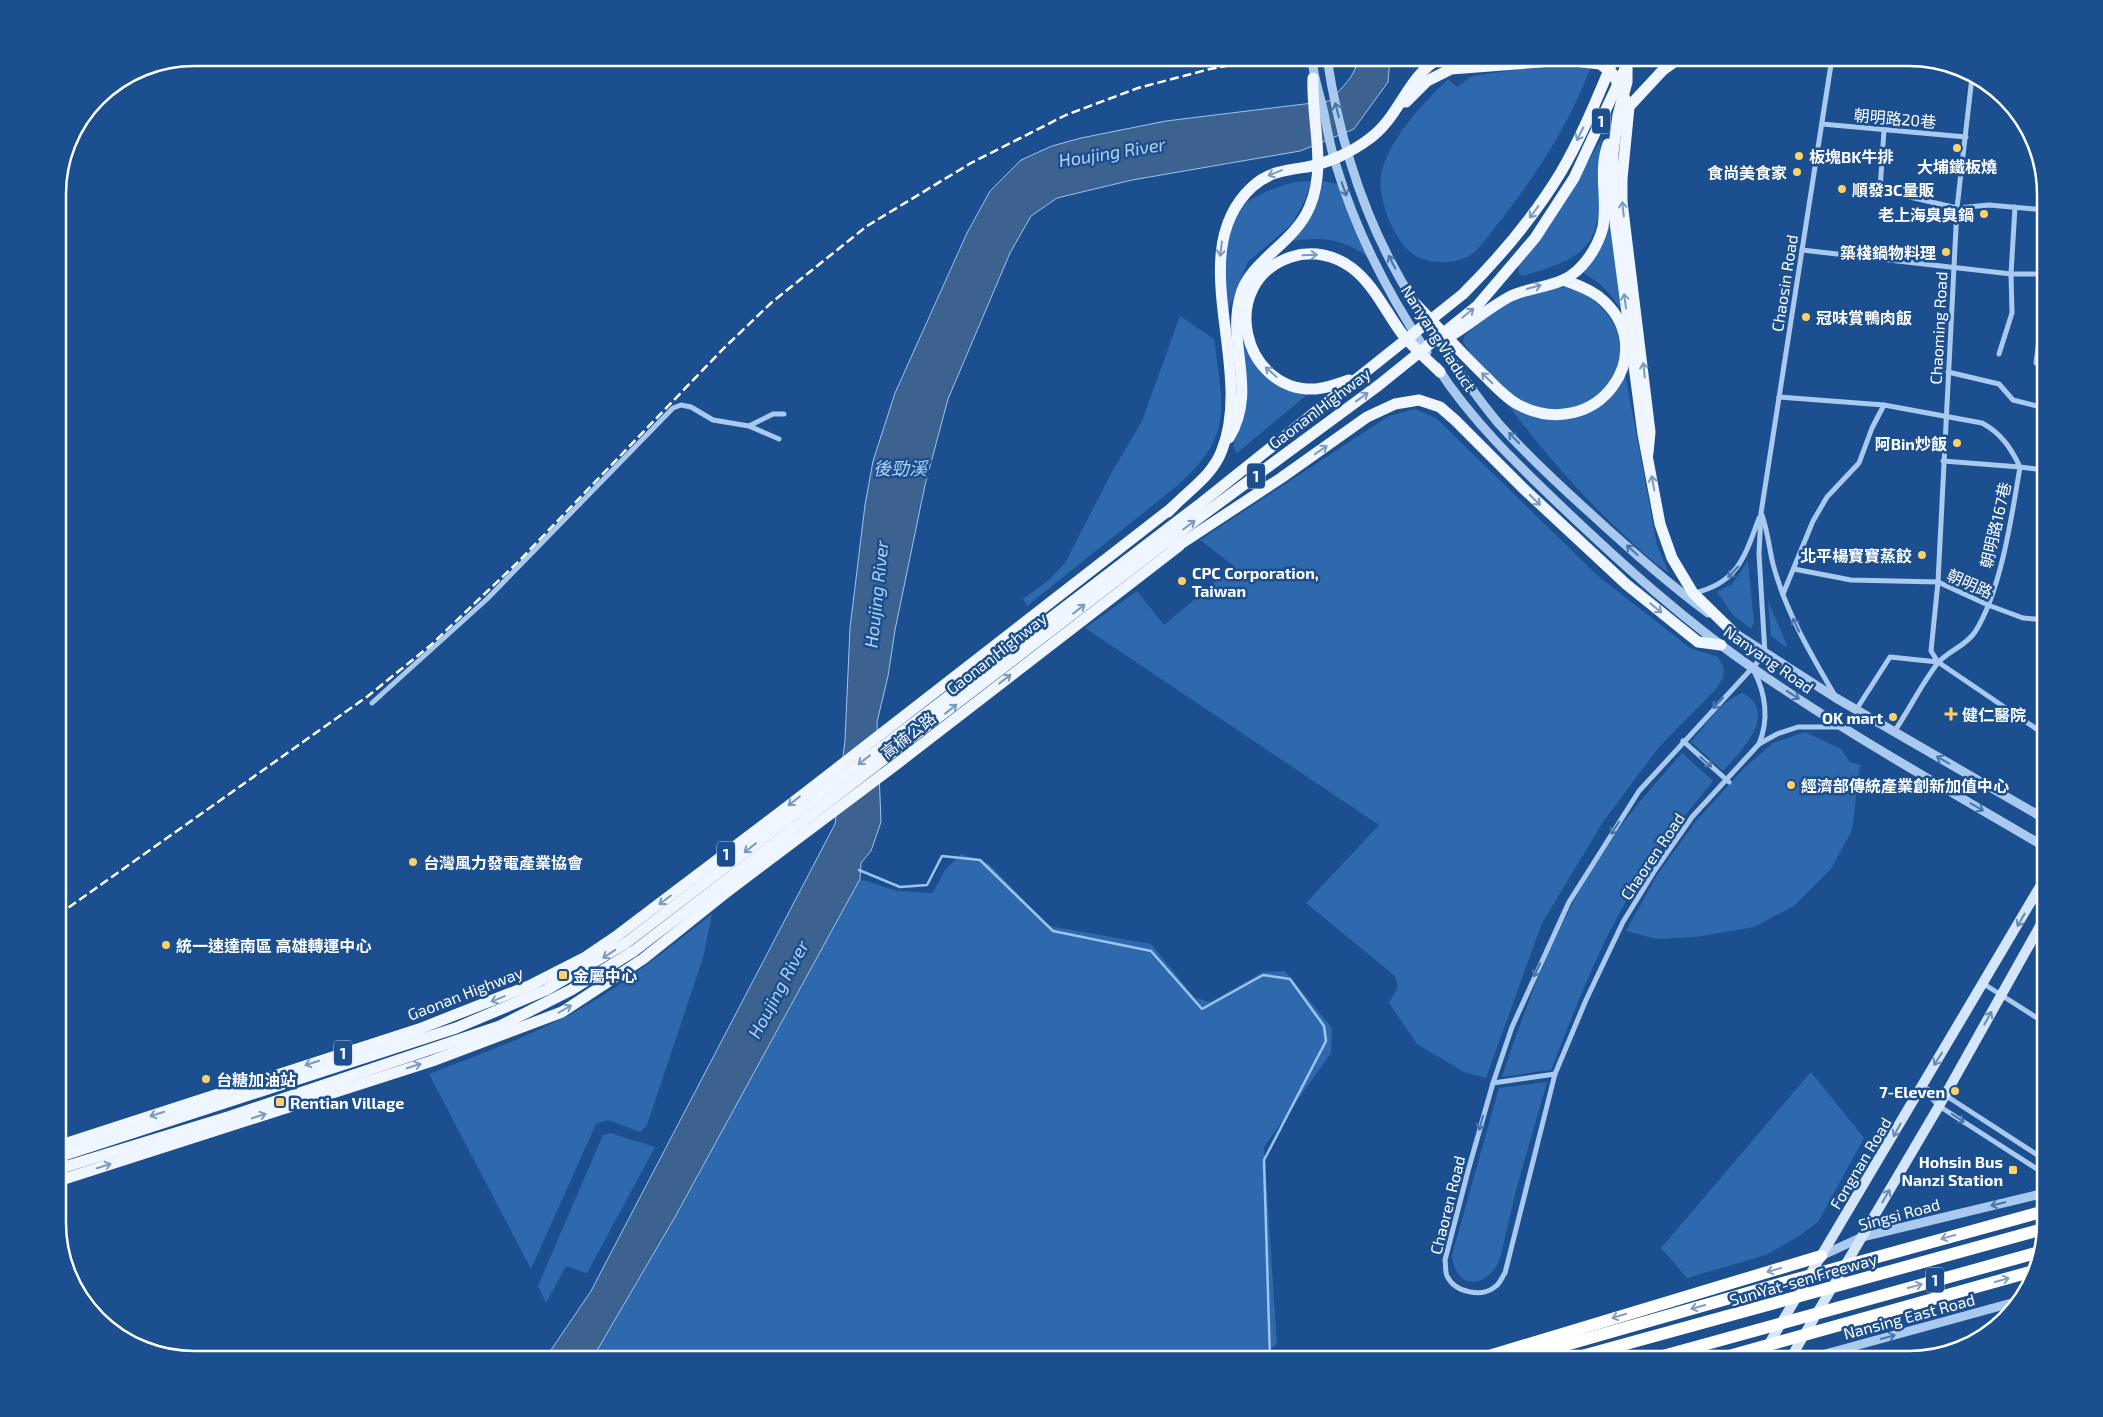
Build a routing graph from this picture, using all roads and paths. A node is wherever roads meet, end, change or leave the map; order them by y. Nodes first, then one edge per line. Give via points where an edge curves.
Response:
1 (1312, 66) edge
2 (1328, 66) edge
3 (1429, 66) edge
4 (1490, 66) edge
5 (1603, 66) edge
6 (1611, 66) edge
7 (1626, 66) edge
8 (1628, 66) edge
9 (1669, 66) edge
10 (1831, 66) edge
11 (1313, 78) junction
12 (1971, 83) edge
13 (1628, 107) junction
14 (1396, 111) junction
15 (1822, 124) junction
16 (1884, 130) junction
17 (1966, 137) junction
18 (2015, 207) junction
19 (1957, 208) junction
20 (2037, 209) edge
21 (1802, 250) junction
22 (1954, 268) junction
23 (2011, 274) junction
24 (2037, 274) edge
25 (1563, 280) junction
26 (1412, 300) junction
27 (1999, 354) dead end
28 (1417, 355) junction
29 (1440, 372) junction
30 (1948, 372) junction
31 (1357, 378) junction
32 (1779, 397) junction
33 (1884, 405) junction
34 (2037, 406) edge
35 (784, 414) dead end
36 (1945, 415) junction
37 (749, 426) junction
38 (779, 439) dead end
39 (1222, 450) junction
40 (1648, 453) junction
41 (1943, 461) junction
42 (2020, 467) junction
43 (2037, 469) edge
44 (1173, 506) junction
45 (1761, 512) junction
46 (1182, 518) junction
47 (1145, 536) junction
48 (1176, 542) junction
49 (1109, 554) junction
50 (1794, 569) junction
51 (1124, 574) junction
52 (1938, 582) junction
53 (1689, 594) junction
54 (1783, 594) junction
55 (1660, 597) joint
56 (1988, 605) junction
57 (2037, 619) edge
58 (1735, 634) joint
59 (1721, 645) junction
60 (1765, 654) junction
61 (1938, 662) junction
62 (1752, 668) junction
63 (1836, 698) junction
64 (372, 703) dead end
65 (1856, 710) junction
66 (897, 720) joint
67 (1841, 727) junction
68 (2037, 729) edge
69 (1894, 732) junction
70 (897, 735) joint
71 (1683, 741) junction
72 (1759, 744) junction
73 (898, 750) joint
74 (832, 771) joint
75 (1727, 781) junction
76 (830, 786) joint
77 (2037, 814) edge
78 (2037, 842) edge
79 (2037, 893) edge
80 (2037, 932) edge
81 (1984, 984) junction
82 (2001, 996) junction
83 (2037, 1018) edge
84 (1555, 1074) junction
85 (1493, 1083) junction
86 (1921, 1087) junction
87 (1945, 1095) junction
88 (1939, 1106) junction
89 (67, 1143) edge
90 (67, 1154) edge
91 (2037, 1154) edge
92 (67, 1166) edge
93 (2037, 1168) edge
94 (67, 1178) edge
95 (2037, 1195) edge
96 (2037, 1213) edge
97 (2036, 1231) edge
98 (1862, 1237) junction
99 (2033, 1253) edge
100 (1821, 1256) junction
101 (2026, 1273) edge
102 (2007, 1304) edge
103 (1509, 1351) edge
104 (1547, 1351) edge
105 (1603, 1351) edge
106 (1684, 1351) edge
107 (1747, 1351) edge
108 (1765, 1351) edge
109 (1795, 1351) edge
110 (1839, 1351) edge

1 - 11 street, Nanyang Viaduct
26 -> 2 street, Nanyang Viaduct via 1372,222 1352,169
3 - 14 main road via 1421,72
4 - 14 main road via 1452,69 1427,82
5 - 13 main road via 1617,80
6 -> 31 main road, Gaonan Highway / 1 via 1561,171 1498,259 1463,294
28 -> 7 main road, Gaonan Highway / 1 via 1477,306 1535,238 1574,178
40 -> 8 main road via 1642,434 1612,199 1613,153
9 - 13 main road
10 - 15 street, Chaosin Road
11 -> 29 street, Nanyang Viaduct via 1321,98 1335,163 1370,255 1408,324
11 - 39 main road via 1318,168 1311,204 1286,240 1248,277 1237,309 1243,401 1237,424
12 - 17 street, Chaoming Road
13 - 25 main road via 1618,120 1605,156 1604,216 1599,239 1588,258
40 -> 13 main road via 1650,432 1622,202
14 -> 39 main road via 1370,139 1342,155 1307,167 1285,169 1259,181 1232,212 1220,260 1233,388 1230,420
15 - 16 street, 朝明路20巷
15 - 21 street, Chaosin Road
16 - 17 street, 朝明路20巷
16 - 19 street via 1880,190
17 - 19 street, Chaoming Road
18 - 19 street
18 - 20 street
18 - 23 street
19 - 22 street, Chaoming Road
21 - 22 street
21 - 32 street, Chaosin Road
22 - 23 street
22 - 30 street, Chaoming Road
23 - 24 street
23 - 27 street via 2012,313
25 -> 26 main road via 1599,297 1618,321 1624,334 1624,359 1608,394 1592,406 1558,416 1543,415 1516,403 1471,363
28 -> 25 main road via 1464,330 1509,296
53 -> 26 street, Nanyang Viaduct via 1668,583 1553,479 1499,424 1458,370
48 -> 28 main road, Gaonan Highway / 1
31 -> 29 main road via 1315,389 1287,384 1266,368 1251,346 1245,314 1250,292 1278,263 1302,255 1318,254 1352,268 1402,333
29 - 55 street, Nanyang Viaduct via 1525,472
30 - 34 street via 1998,384 2013,400
30 - 36 street, Chaoming Road
31 - 46 main road, Gaonan Highway / 1
32 - 33 street
32 - 45 street, Chaosin Road
33 - 36 street
33 - 50 street via 1862,458 1827,497
35 - 37 street via 773,414
36 - 41 street, Chaoming Road
36 - 42 street via 1982,423 1994,430 2012,449
37 - 38 street
37 - 64 street via 713,420 681,405 665,414 487,599
39 - 44 main road via 1202,481
53 -> 40 main road via 1660,524
41 - 42 street, 朝明路167巷
41 - 52 street, Chaoming Road
42 - 43 street
42 - 56 street, 朝明路167巷 via 2010,530
44 - 47 main road
44 - 49 main road, 1
45 -> 53 street, Chaosin Road via 1745,556 1736,570 1722,582
45 - 54 street, Chaosin Road
45 - 60 street, Chaosin Road via 1759,554
46 - 47 main road
46 - 51 main road, 高楠公路 / 1
47 - 49 main road
47 - 51 main road
48 - 51 main road, Gaonan Highway / 1
48 - 51 main road via 1151,561
48 -> 59 main road via 1367,417 1395,404 1420,400 1440,407 1455,420 1626,584 1698,642
49 - 66 main road, Gaonan Highway / 1
50 - 52 street, 朝明路 via 1851,580
50 - 54 street
51 - 70 main road, Gaonan Highway / 1
73 -> 51 main road, Gaonan Highway / 1
94 -> 51 main road, 高楠公路 / 1 via 432,1061 562,1012 643,959 898,763
52 - 56 street, 朝明路
52 - 61 street, Chaoming Road via 1931,651
53 - 58 main road
63 -> 54 street, Chaosin Road
55 - 59 street, Nanyang Road
56 - 57 street, 朝明路 via 2023,618
56 - 61 street, 朝明路167巷 via 1967,642
58 - 60 street, Nanyang Road
59 - 62 street, Nanyang Road
60 - 62 street, Chaoren Road
60 - 63 street, Nanyang Road
61 - 65 street via 1887,659
61 - 68 street
61 - 69 street
62 -> 67 street, Nanyang Road
62 -> 71 street, Chaoren Road
62 - 72 street via 1761,684 1764,704 1765,718
63 - 65 street, Nanyang Road
65 - 69 street, Nanyang Road
66 - 74 main road, 高楠公路 / 1
67 - 72 street, Chaoren Road via 1798,727
67 -> 78 street, Nanyang Road
77 -> 69 street, Nanyang Road
70 -> 76 main road, 高楠公路 / 1
71 -> 75 street
71 -> 85 street, Chaoren Road via 1639,791 1569,902 1512,1027
72 - 75 street, Chaoren Road
73 - 92 main road, 高楠公路 / 1 via 634,951 571,990 500,1026 231,1116
74 -> 89 main road, Gaonan Highway / 1 via 618,935 559,972 419,1029
75 - 84 street, Chaoren Road via 1692,817 1623,922
76 -> 90 main road, Gaonan Highway / 1 via 626,943 546,990 456,1028
79 -> 81 main road, Fongnan Road
80 - 82 main road
81 - 82 street
81 -> 86 main road, Fongnan Road
82 - 83 street
87 -> 82 main road
84 - 85 street
85 -> 84 street, Chaoren Road via 1445,1260 1447,1276 1468,1292 1482,1293 1496,1287 1505,1273
86 - 87 street
86 - 88 street
86 -> 100 main road, Fongnan Road
87 - 88 main road
87 - 91 street
88 -> 93 street
98 -> 88 main road
95 -> 98 street, Singsi Road
96 -> 104 highway
97 - 105 highway, Sun Yat-sen Freeway / 1
98 - 100 street, Singsi Road
98 - 109 main road
106 -> 99 highway, 1
100 -> 103 highway
100 - 108 main road, Fongnan Road
107 -> 101 highway
110 -> 102 street, Nansing East Road

